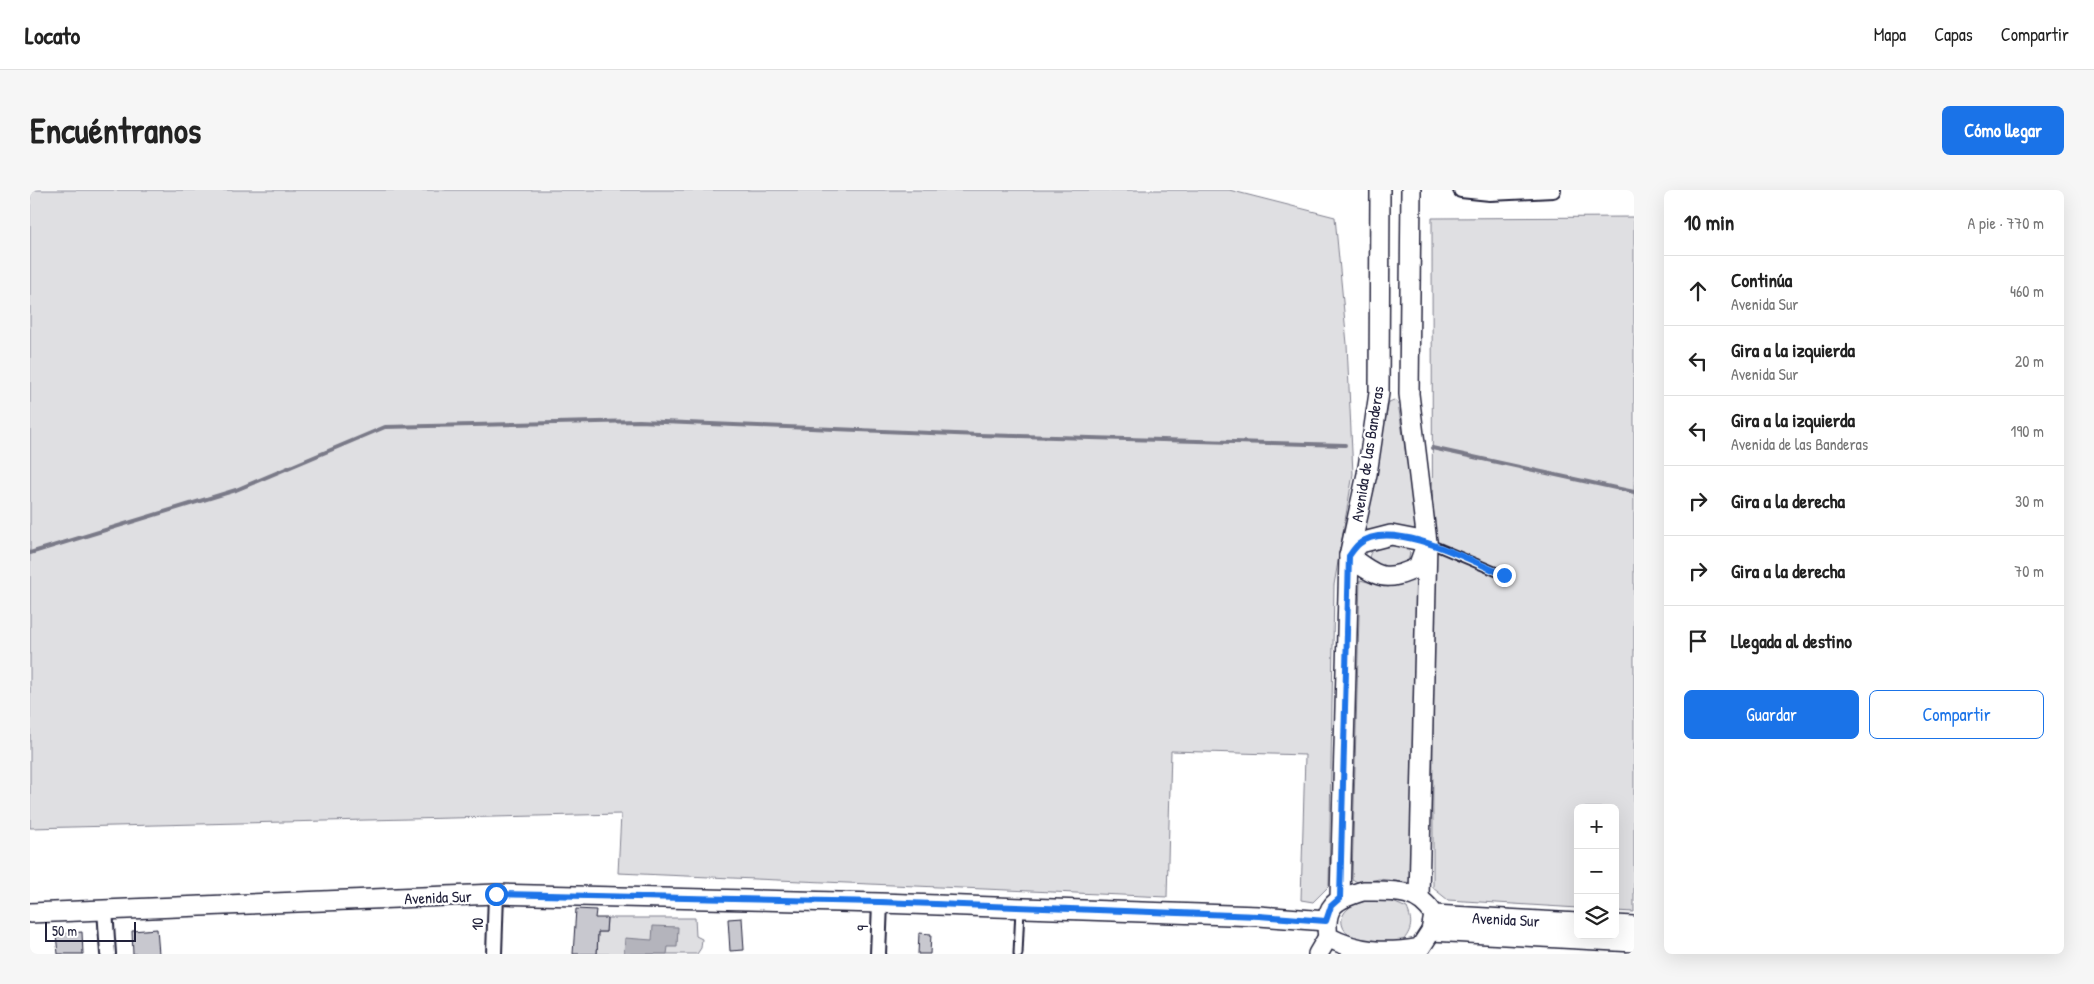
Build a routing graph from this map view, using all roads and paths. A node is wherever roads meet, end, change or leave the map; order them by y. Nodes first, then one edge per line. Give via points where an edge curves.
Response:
1 (1380, 190) edge
2 (1411, 190) edge
3 (1461, 190) edge
4 (1552, 190) edge
5 (1427, 542) junction
6 (1349, 556) junction
7 (1504, 575) dead end
8 (496, 894) junction
9 (1419, 897) junction
10 (1340, 898) junction
11 (880, 902) junction
12 (1020, 908) junction
13 (105, 909) junction
14 (30, 913) edge
15 (1432, 923) junction
16 (1574, 923) edge
17 (1619, 925) edge
18 (1634, 926) edge
19 (1327, 929) junction
20 (1634, 942) edge
21 (1419, 951) edge
22 (108, 954) edge
23 (494, 954) edge
24 (878, 954) edge
25 (1018, 954) edge
26 (1318, 954) edge

1 - 6 main road, Avenida de las Banderas via 1380,393 1368,474
2 - 5 main road, Avenida de las Banderas via 1409,394
3 - 4 street via 1490,193
5 - 6 main road via 1391,535 1360,543
5 - 6 main road via 1418,567 1399,577 1380,576
5 - 7 lane
5 - 9 main road, Avenida de las Banderas
6 - 10 main road, Avenida de las Banderas
8 - 11 main road, Avenida Sur
8 - 13 main road, Avenida Sur
8 - 23 street, 10
9 - 10 main road via 1393,891 1363,891
9 - 15 main road via 1428,905
10 - 19 main road via 1331,906
11 - 12 main road, Avenida Sur
11 - 24 street, 9
12 - 19 main road, Avenida Sur via 1259,916
12 - 25 lane
13 - 14 main road, Avenida Sur
13 - 22 street
15 - 16 main road, Avenida Sur
15 - 20 main road, Avenida Sur
15 - 21 main road, Avenida Sur
17 - 18 main road
19 - 21 main road, Avenida Sur via 1348,948 1376,952
19 - 26 main road

